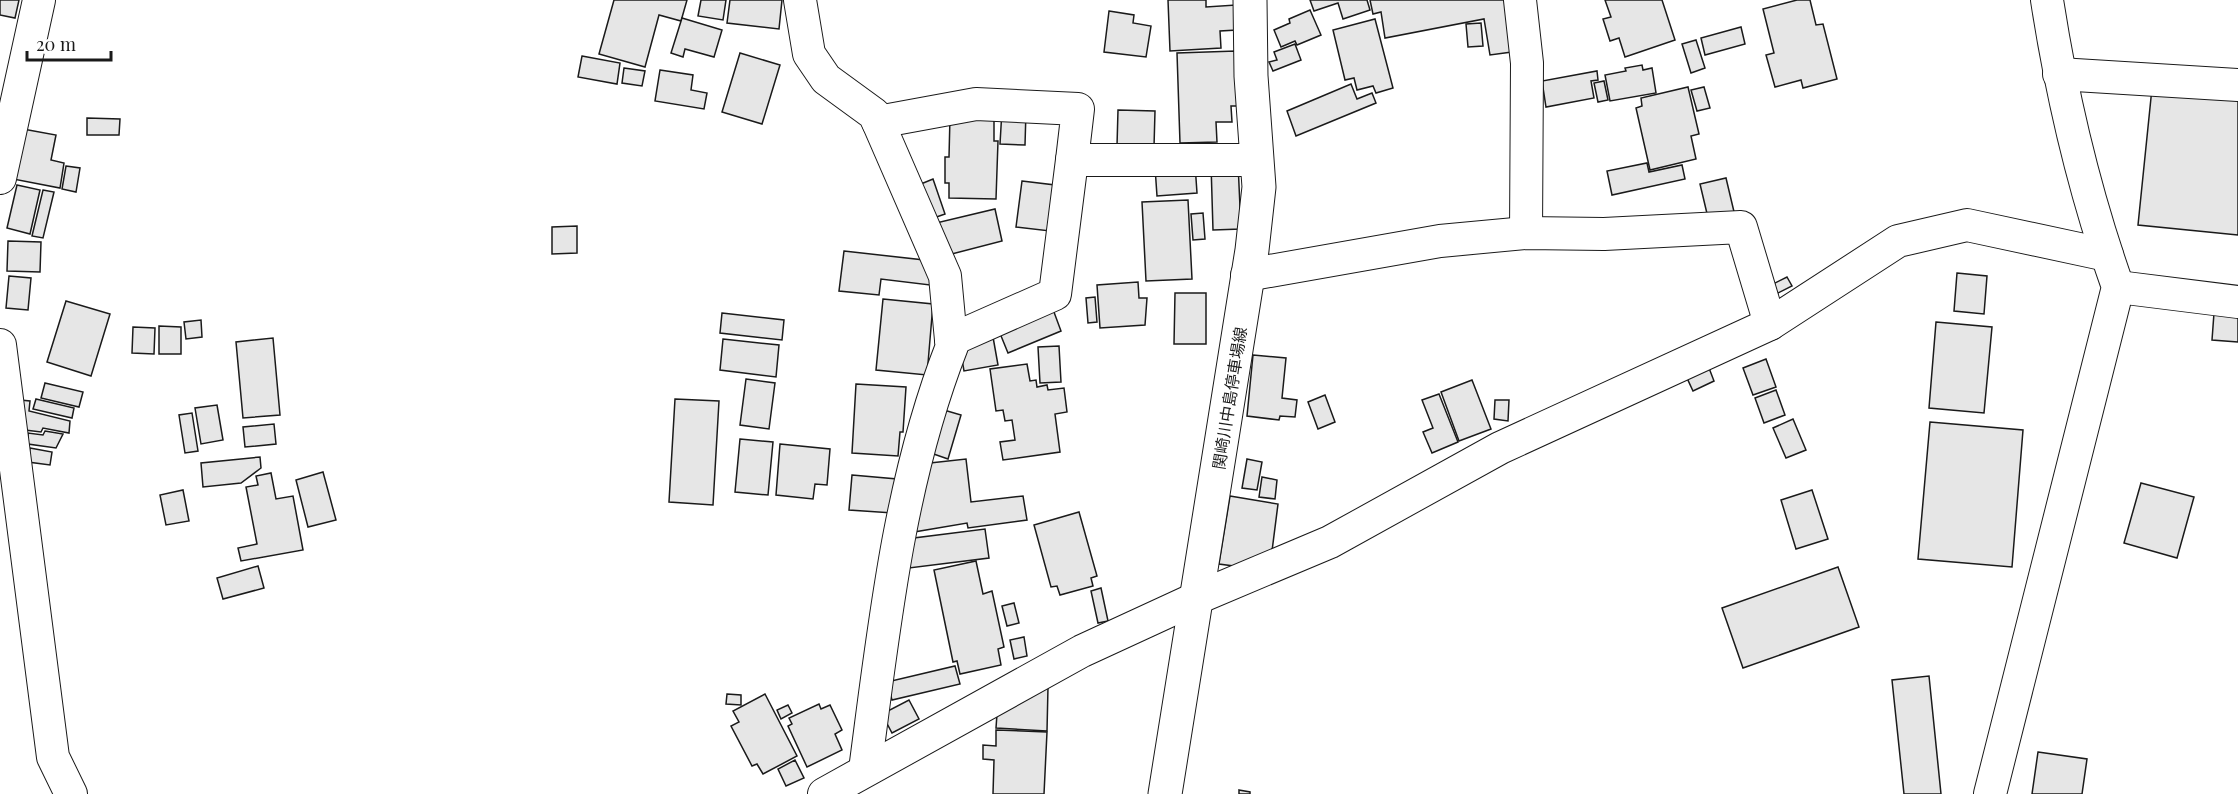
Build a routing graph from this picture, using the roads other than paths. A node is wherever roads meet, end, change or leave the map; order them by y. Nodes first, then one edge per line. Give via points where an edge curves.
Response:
1 (39, 0) edge
2 (800, 0) edge
3 (1250, 0) edge
4 (1520, 0) edge
5 (2047, 0) edge
6 (2059, 74) junction
7 (2238, 85) edge
8 (878, 122) junction
9 (1072, 160) junction
10 (1257, 160) junction
11 (0, 178) edge
12 (1526, 232) junction
13 (2107, 255) junction
14 (1247, 275) junction
15 (2118, 287) junction
16 (2238, 302) edge
17 (1770, 324) junction
18 (951, 339) junction
19 (0, 345) edge
20 (1197, 598) junction
21 (865, 770) junction
22 (70, 794) edge
23 (824, 794) edge
24 (1165, 794) edge
25 (1990, 794) edge

1 - 11 street
2 - 8 street via 809,54 826,78 874,114
3 - 10 main road, 関崎川中島停車場線
4 - 12 street via 1527,63
5 - 6 street
6 - 7 street
6 - 13 street
8 - 9 street via 976,104 1078,109
8 - 18 street via 945,276
9 - 10 street
9 - 18 street via 1055,294
10 - 14 main road, 関崎川中島停車場線 via 1259,187
12 - 14 street via 1440,241
12 - 17 street via 1604,234 1741,227
13 - 15 street
13 - 17 street via 1967,225 1898,241
14 - 20 main road, 関崎川中島停車場線
15 - 16 street
15 - 25 street
17 - 20 street via 1500,448 1330,542
18 - 21 street via 952,346 930,402 903,514
19 - 22 street via 53,757
20 - 21 street via 1082,651
20 - 24 main road, 関崎川中島停車場線
21 - 23 street

